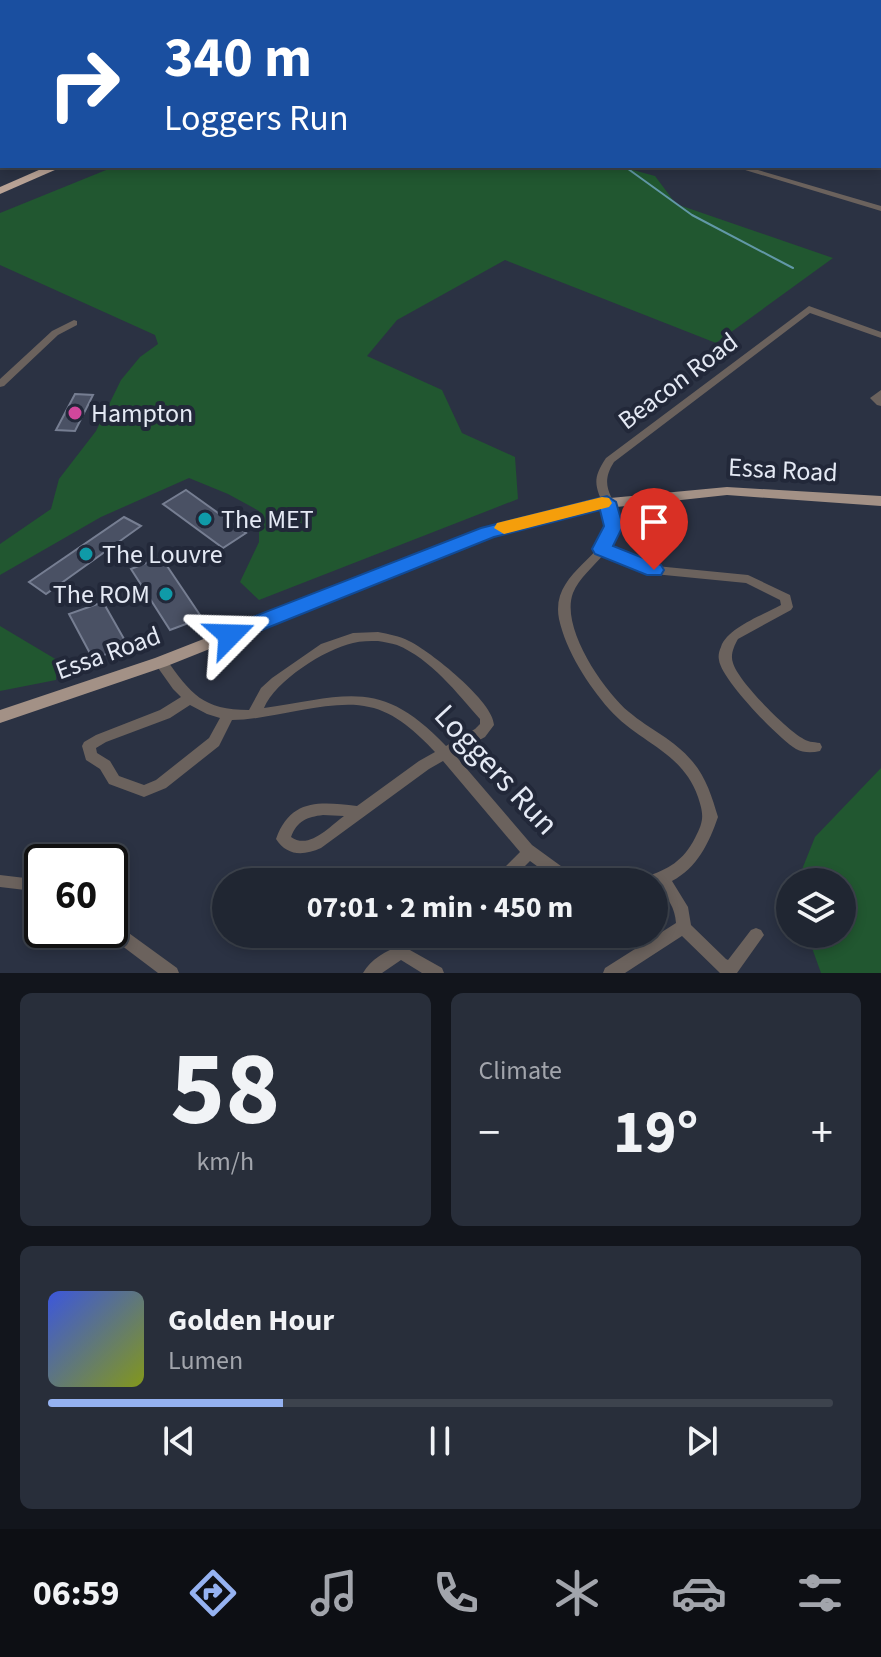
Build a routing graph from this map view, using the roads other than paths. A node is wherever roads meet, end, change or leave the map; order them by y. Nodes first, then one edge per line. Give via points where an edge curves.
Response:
1 (31, 168) edge
2 (53, 168) edge
3 (743, 168) edge
4 (0, 181) edge
5 (0, 191) edge
6 (881, 209) edge
7 (74, 323) dead end
8 (881, 335) edge
9 (0, 384) edge
10 (881, 393) edge
11 (881, 403) edge
12 (881, 501) edge
13 (607, 502) junction
14 (602, 549) junction
15 (161, 662) junction
16 (188, 699) junction
17 (256, 713) junction
18 (227, 716) junction
19 (0, 717) edge
20 (815, 747) dead end
21 (443, 754) junction
22 (357, 812) dead end
23 (530, 852) junction
24 (513, 868) edge
25 (552, 868) edge
26 (668, 874) edge
27 (0, 881) edge
28 (24, 884) edge
29 (668, 894) edge
30 (683, 927) junction
31 (756, 935) dead end
32 (128, 941) edge
33 (729, 971) edge
34 (171, 973) edge
35 (371, 973) edge
36 (436, 973) edge
37 (611, 973) edge

1 - 4 highway
2 - 5 highway
3 - 6 street
7 - 9 street via 55,333
8 - 13 street, Beacon Road via 809,309 610,460 599,481
10 - 11 street via 875,398
12 - 13 main road, Essa Road via 727,491
13 - 14 street via 614,526
13 - 15 main road, Essa Road via 488,533
14 - 20 street via 654,570 748,579 786,598 787,607 734,636 725,661 782,731 802,746
14 - 26 street via 580,572 564,607 570,633 592,676 620,713 668,747 699,780 711,817 692,859
15 - 16 street, Loggers Run
15 - 19 main road, Essa Road
16 - 18 street, Loggers Run via 207,712
16 - 18 street via 160,718 99,738 89,746 91,756 114,780 144,791 161,784 214,742
17 - 18 street, Loggers Run
17 - 21 street, Loggers Run via 345,699 373,702 408,717
17 - 21 street via 273,684 323,646 349,637 388,637 422,651 487,718 480,733
21 - 22 street
21 - 23 street, Loggers Run
23 - 24 street
23 - 25 street, Loggers Run
27 - 28 street
29 - 30 street via 680,906
30 - 33 street
30 - 37 street
31 - 33 street
32 - 34 street
35 - 36 street via 401,952

